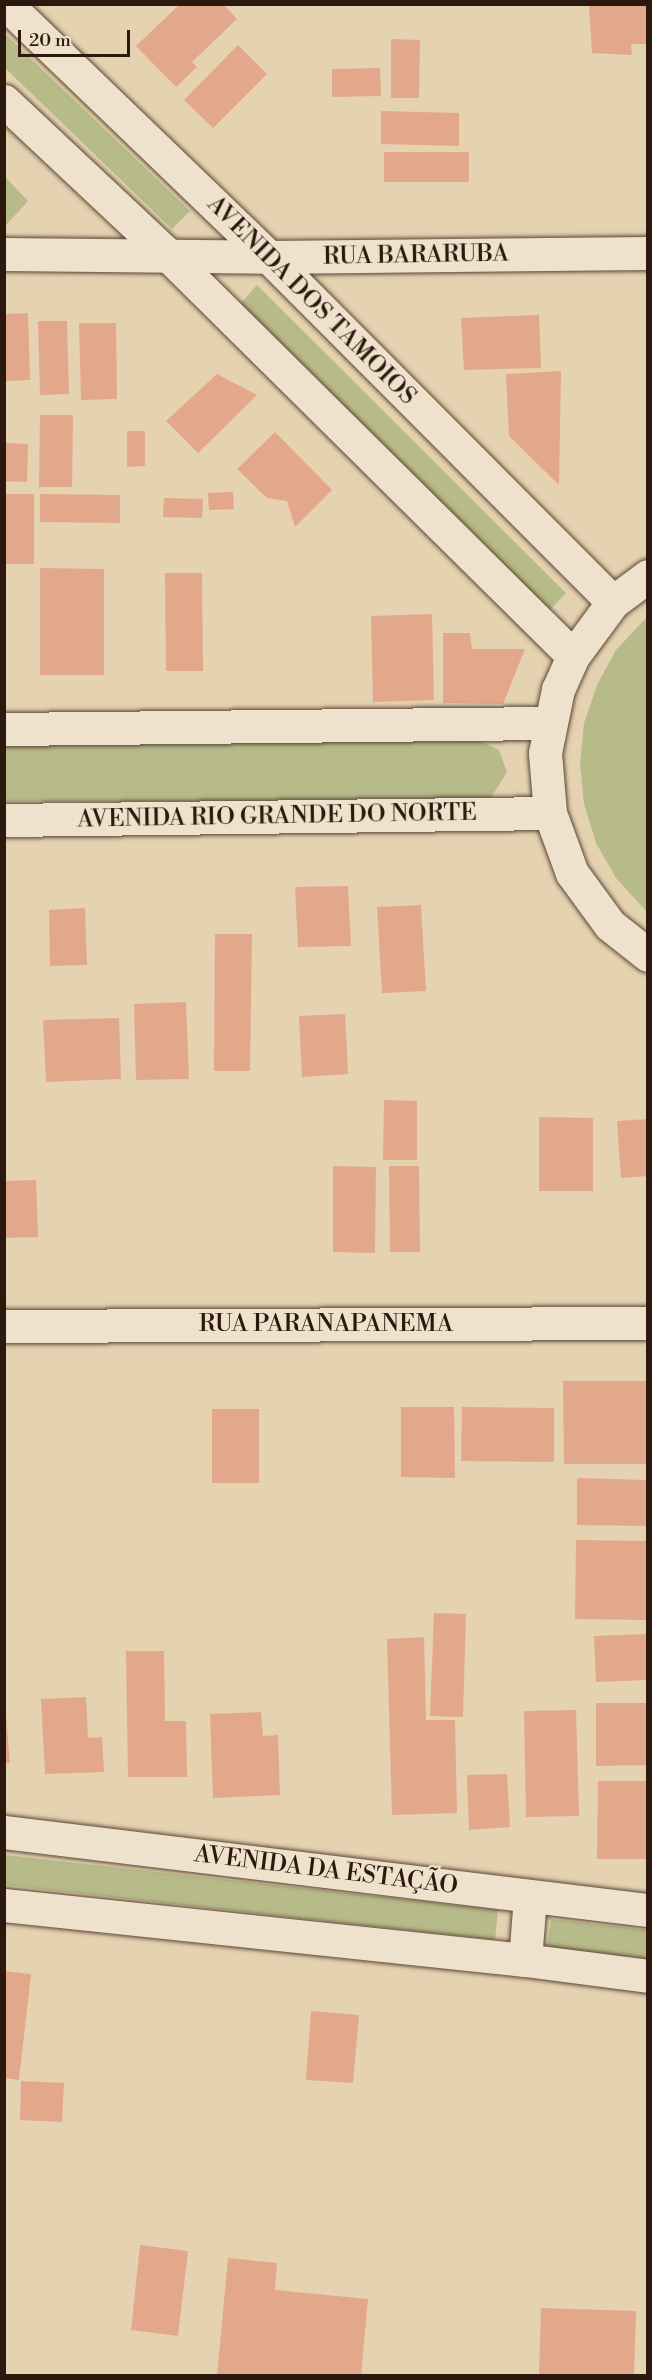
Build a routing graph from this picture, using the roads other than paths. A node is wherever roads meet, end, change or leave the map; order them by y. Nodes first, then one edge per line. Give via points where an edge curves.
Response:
1 (6, 4) edge
2 (4, 101) edge
3 (648, 253) edge
4 (4, 254) edge
5 (170, 257) junction
6 (269, 257) junction
7 (648, 576) edge
8 (613, 602) junction
9 (573, 656) junction
10 (549, 723) junction
11 (4, 729) edge
12 (550, 813) junction
13 (4, 820) edge
14 (648, 955) edge
15 (648, 1323) edge
16 (4, 1326) edge
17 (4, 1832) edge
18 (531, 1896) junction
19 (4, 1905) edge
20 (648, 1910) edge
21 (525, 1960) junction
22 (648, 1976) edge

1 - 6 street, AVENIDA DOS TAMOIOS
2 - 5 street
3 - 6 street, RUA BARARUBA
4 - 5 street, RUA BARARUBA
5 - 6 street, RUA BARARUBA
5 - 9 street
6 - 8 street, AVENIDA DOS TAMOIOS
7 - 8 street
8 - 9 street
9 - 10 street
10 - 11 street
10 - 12 street via 545,753
12 - 13 street, AVENIDA RIO GRANDE DO NORTE
12 - 14 street via 559,844 589,900 610,925
15 - 16 street, RUA PARANAPANEMA
17 - 18 street, AVENIDA DA ESTAÇÃO
18 - 20 street, AVENIDA DA ESTAÇÃO
18 - 21 street
19 - 21 street
21 - 22 street

